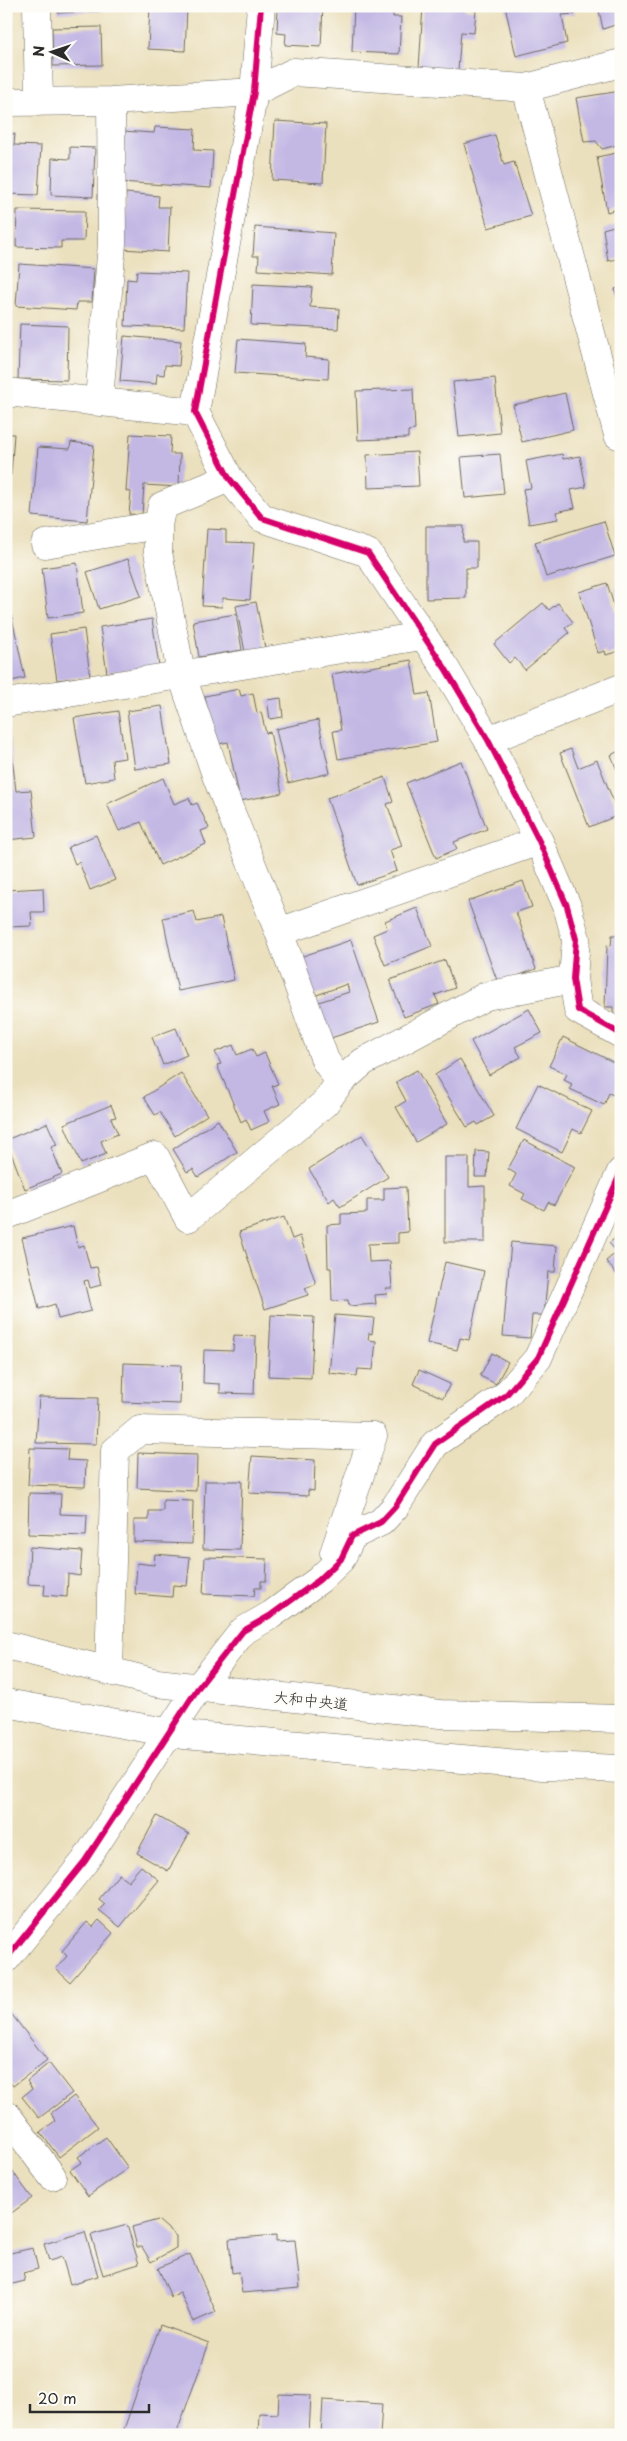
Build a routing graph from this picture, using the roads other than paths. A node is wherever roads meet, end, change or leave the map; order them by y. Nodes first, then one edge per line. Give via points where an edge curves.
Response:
1 (37, 6) edge
2 (260, 6) edge
3 (621, 63) edge
4 (526, 88) junction
5 (254, 92) junction
6 (111, 101) junction
7 (6, 102) edge
8 (39, 102) junction
9 (6, 392) edge
10 (99, 400) junction
11 (195, 412) junction
12 (621, 434) edge
13 (229, 478) junction
14 (158, 524) junction
15 (45, 544) dead end
16 (422, 636) junction
17 (181, 673) junction
18 (621, 688) edge
19 (6, 703) edge
20 (488, 740) junction
21 (539, 841) junction
22 (279, 932) junction
23 (573, 979) junction
24 (621, 1034) edge
25 (340, 1082) junction
26 (621, 1172) edge
27 (7, 1215) edge
28 (328, 1571) junction
29 (6, 1645) edge
30 (109, 1671) junction
31 (198, 1688) junction
32 (6, 1703) edge
33 (621, 1720) edge
34 (169, 1733) junction
35 (621, 1769) edge
36 (6, 1959) edge
37 (6, 2114) edge
38 (52, 2176) dead end

1 - 8 street
2 - 5 street
3 - 4 street
4 - 5 street via 294,72
4 - 12 street via 618,435
5 - 6 street
5 - 11 street
6 - 8 street
6 - 10 street via 112,243
7 - 8 street
9 - 10 street
10 - 11 street
11 - 13 street
13 - 14 street via 162,506
13 - 16 street via 262,518 368,554
14 - 15 street
14 - 17 street via 158,552
16 - 17 street
16 - 20 street
17 - 19 street
17 - 22 street via 217,778
18 - 20 street
20 - 21 street
21 - 22 street
21 - 23 street via 567,906 576,939
22 - 25 street via 325,1060
23 - 24 street via 578,1010
23 - 25 street via 486,996 363,1062
25 - 27 street via 325,1103 188,1218 155,1156
26 - 28 street via 538,1358 506,1395 435,1444 395,1507 381,1522 352,1536 340,1559
28 - 30 street via 373,1436 140,1430 115,1451
28 - 31 street via 271,1615 243,1631
29 - 30 street, 大和中央道
30 - 31 street, 大和中央道 via 157,1683
31 - 33 street, 大和中央道 via 440,1714
31 - 34 street
32 - 34 street
34 - 35 street via 341,1750
34 - 36 street via 86,1861
37 - 38 street

